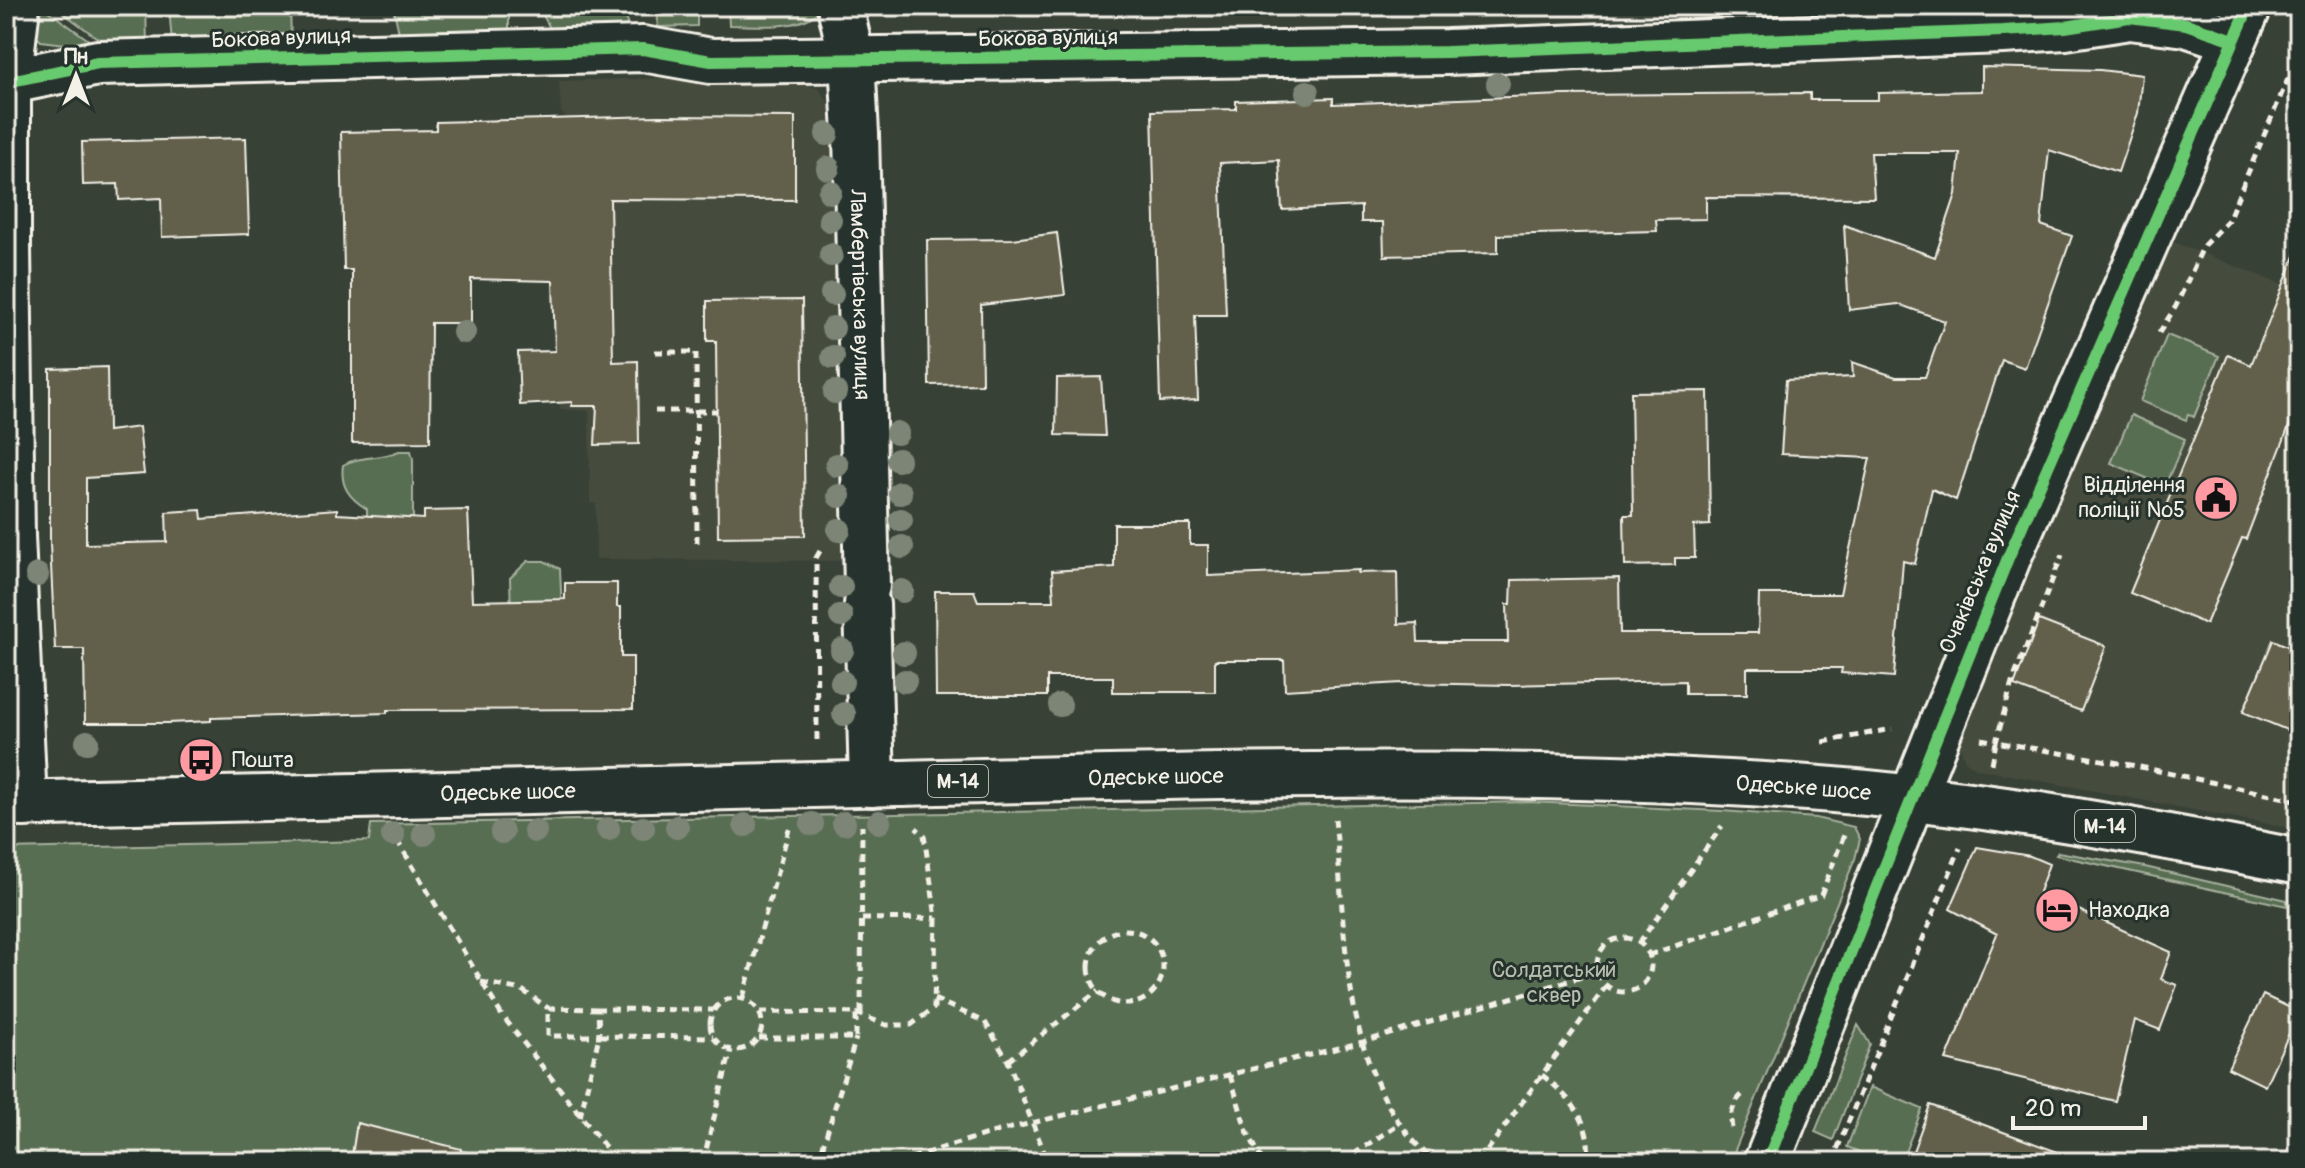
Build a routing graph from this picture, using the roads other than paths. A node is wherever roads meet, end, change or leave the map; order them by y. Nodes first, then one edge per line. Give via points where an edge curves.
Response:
1 (17, 6) edge
2 (840, 6) edge
3 (2242, 23) edge
4 (852, 59) junction
5 (7, 83) edge
6 (1910, 798) junction
7 (867, 802) junction
8 (15, 804) edge
9 (2299, 862) edge
10 (1767, 1162) edge

1 - 5 main road
2 - 4 main road, Ламбертівська вулиця
3 - 4 main road, Бокова вулиця via 2129,17 2050,28 1606,48
3 - 6 main road, Очаківська вулиця via 2106,327
4 - 5 main road, Бокова вулиця via 711,61 643,49 98,63
4 - 7 main road, Ламбертівська вулиця via 871,738
5 - 8 main road
6 - 7 main road, Одеське шосе / М-14 via 1652,779 1429,773
6 - 9 main road, Одеське шосе / М-14 via 2060,818
6 - 10 main road, Очаківська вулиця
7 - 8 main road, Одеське шосе / М-14 via 377,798

